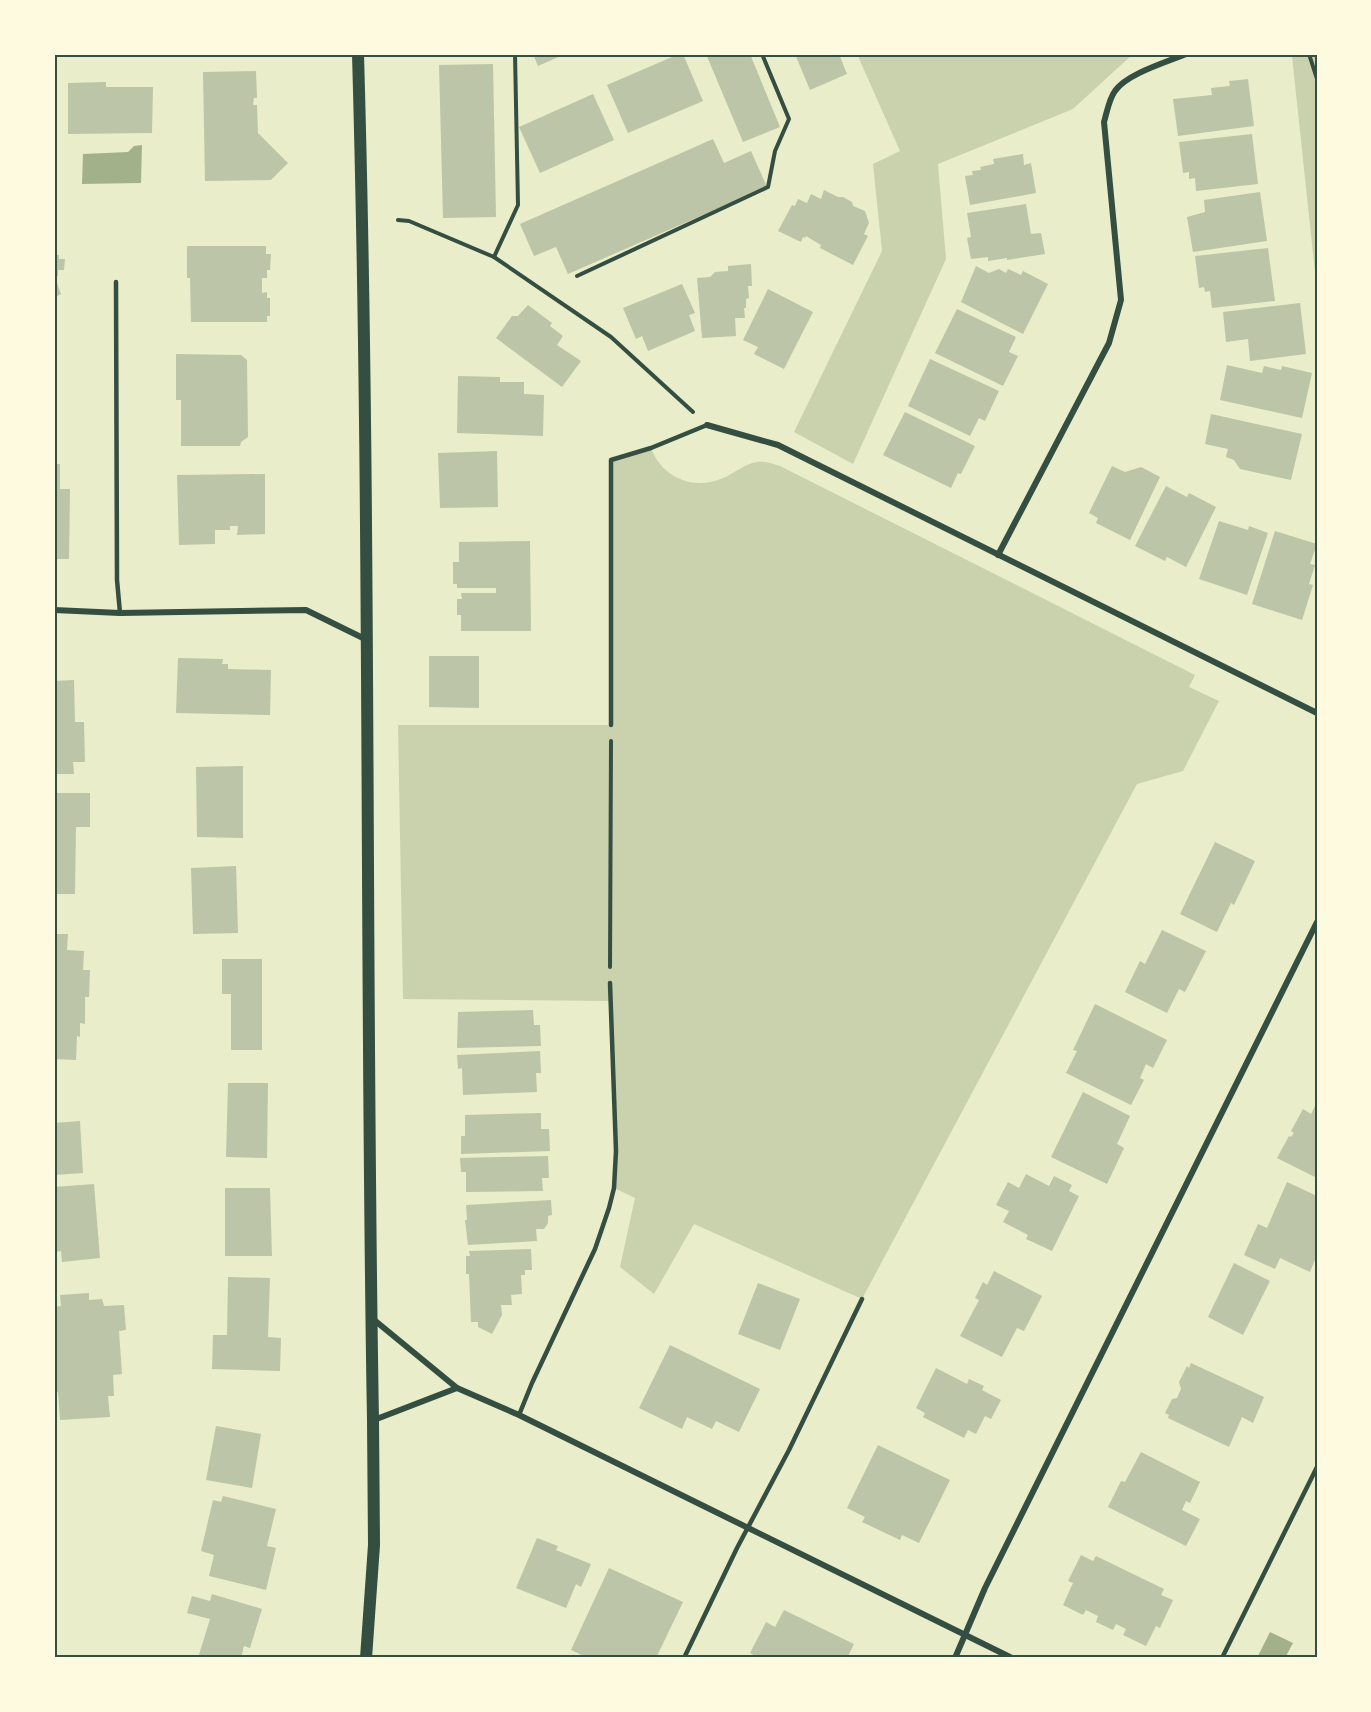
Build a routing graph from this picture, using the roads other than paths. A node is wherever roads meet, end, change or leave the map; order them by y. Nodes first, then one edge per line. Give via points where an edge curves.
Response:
1 (358, 54) edge
2 (1186, 54) edge
3 (116, 282) dead end
4 (707, 425) joint
5 (998, 555) junction
6 (54, 610) edge
7 (120, 613) junction
8 (368, 640) junction
9 (1317, 713) edge
10 (611, 725) road end
11 (1317, 922) edge
12 (610, 983) road end
13 (862, 1299) dead end
14 (371, 1318) junction
15 (457, 1388) junction
16 (519, 1415) junction
17 (373, 1420) junction
18 (1317, 1467) edge
19 (748, 1527) junction
20 (965, 1634) junction
21 (366, 1658) edge
22 (684, 1658) edge
23 (955, 1658) edge
24 (1012, 1658) edge
25 (1222, 1658) edge

1 - 8 main road
2 - 5 street via 1126,80 1115,90 1109,104 1104,122 1121,300 1109,343
3 - 7 lane
4 - 5 street via 778,445
4 - 10 lane via 611,460
5 - 9 street
6 - 7 street
7 - 8 street via 306,610
8 - 14 main road
11 - 20 street
12 - 16 lane via 614,1188 595,1249
13 - 19 lane
14 - 15 street
14 - 17 main road
15 - 16 street
15 - 17 street
16 - 19 street
17 - 21 main road via 374,1545
18 - 25 lane
19 - 20 street
19 - 22 lane
20 - 23 street
20 - 24 street

